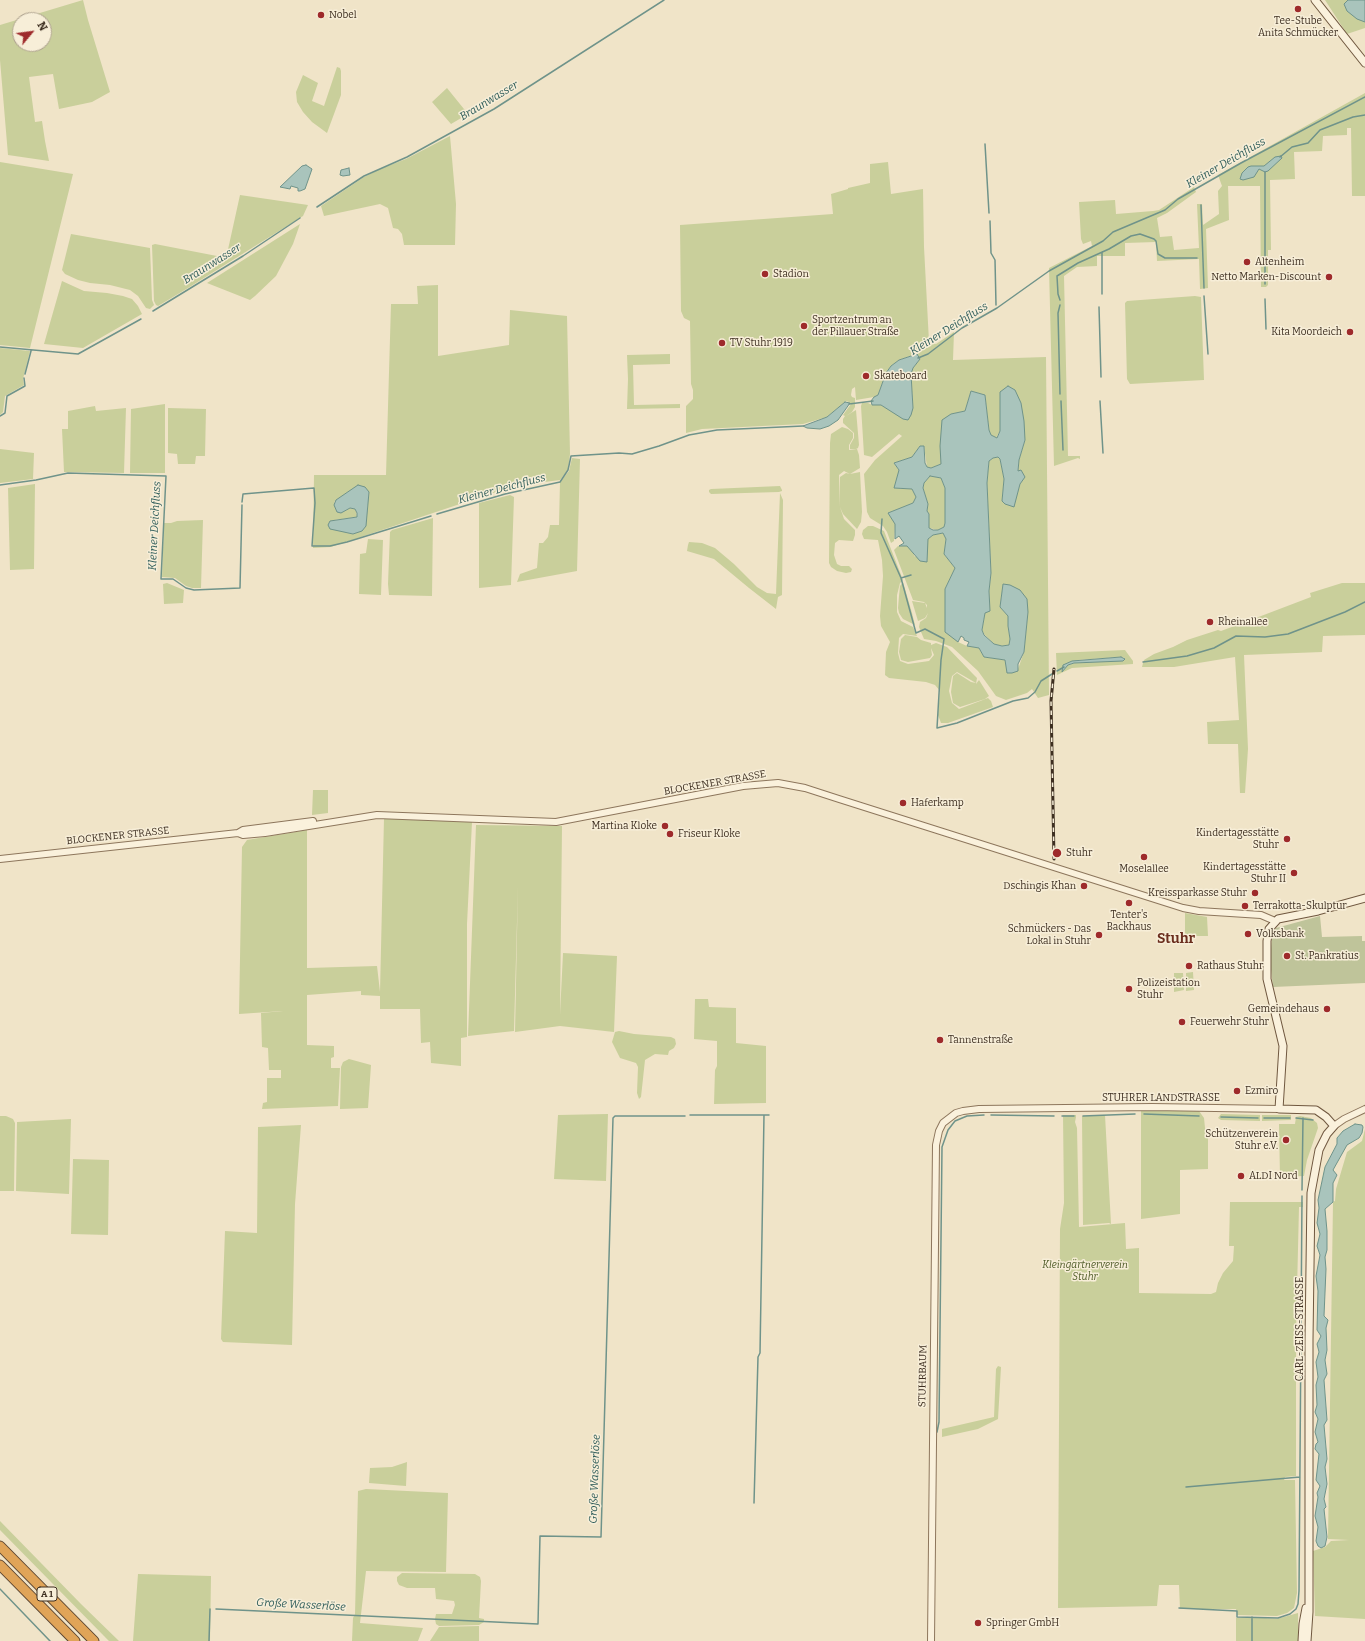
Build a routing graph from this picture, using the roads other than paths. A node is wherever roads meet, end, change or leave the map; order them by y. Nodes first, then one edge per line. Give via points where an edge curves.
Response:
1 (1315, 0) edge
2 (1365, 63) edge
3 (0, 859) edge
4 (1365, 898) edge
5 (1275, 921) junction
6 (1279, 1109) junction
7 (1365, 1109) edge
8 (951, 1116) joint
9 (1334, 1126) junction
10 (0, 1546) edge
11 (0, 1565) edge
12 (1309, 1598) junction
13 (74, 1641) edge
14 (94, 1641) edge
15 (931, 1641) edge
16 (1302, 1641) edge
17 (1307, 1641) edge

1 - 2 main road
3 - 5 street, BLOCKENER STRASSE via 238,833 265,833 355,817 394,815 556,822 743,786 778,783 828,795 1183,908 1261,915
4 - 5 main road
5 - 6 main road via 1269,929 1266,964 1283,1046
6 - 8 street, STUHRER LANDSTRASSE via 987,1109 963,1111
6 - 9 main road via 1316,1110
7 - 9 street
8 - 15 street, STUHRBAUM via 939,1131 936,1145
9 - 12 main road, CARL-ZEISS-STRASSE via 1319,1150 1311,1194
10 - 14 highway, A 1
11 - 13 highway, A 1
12 - 16 main road, CARL-ZEISS-STRASSE
12 - 17 main road, CARL-ZEISS-STRASSE

